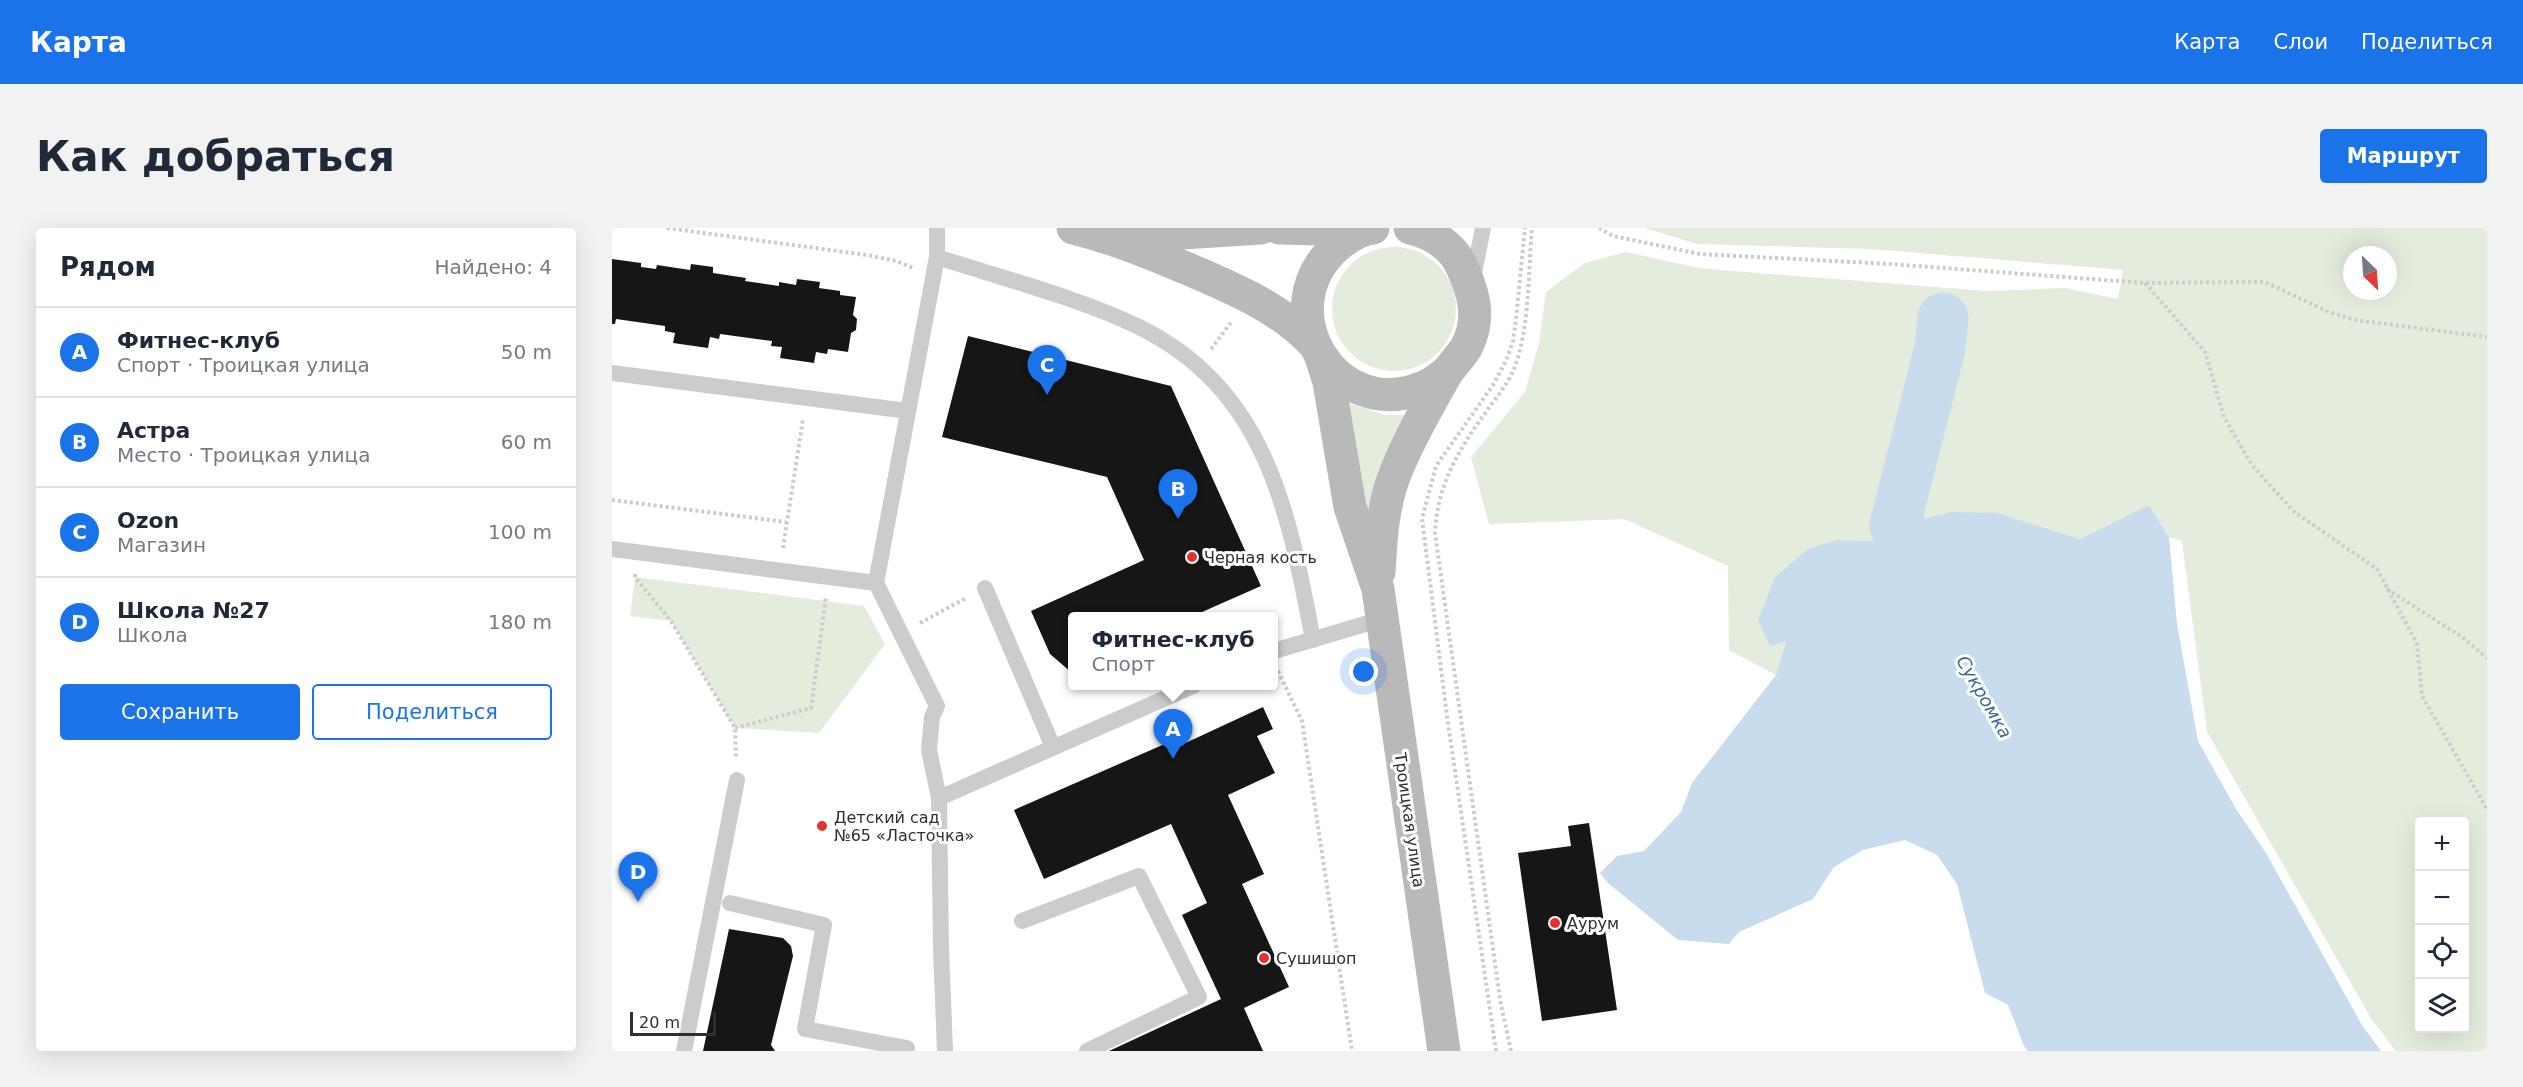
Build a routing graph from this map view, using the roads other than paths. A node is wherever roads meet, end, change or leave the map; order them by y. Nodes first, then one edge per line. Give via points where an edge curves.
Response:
1 (937, 228) edge
2 (1073, 228) edge
3 (1261, 228) edge
4 (1280, 228) edge
5 (1410, 228) edge
6 (1483, 228) edge
7 (1369, 229) edge
8 (1112, 237) junction
9 (937, 257) junction
10 (1474, 294) junction
11 (1317, 350) junction
12 (1447, 372) junction
13 (612, 373) edge
14 (908, 411) junction
15 (612, 549) edge
16 (876, 583) junction
17 (986, 588) road end
18 (1380, 604) junction
19 (1312, 640) junction
20 (1278, 650) edge
21 (1185, 690) edge
22 (1053, 747) junction
23 (738, 780) road end
24 (939, 798) junction
25 (730, 903) dead end
26 (1022, 921) dead end
27 (907, 1048) dead end
28 (684, 1051) edge
29 (945, 1051) edge
30 (1087, 1051) edge
31 (1444, 1051) edge

1 - 9 lane
2 - 8 street
3 - 8 street
4 - 7 street
5 - 10 street via 1437,238 1452,251
6 - 10 lane via 1473,271
7 - 11 street via 1344,240 1326,256 1316,272 1307,309
8 - 11 street via 1250,297 1296,325
9 - 14 lane
9 - 19 lane via 1123,320 1168,343 1215,382 1244,418 1275,482 1296,551
10 - 12 street via 1473,328 1467,346
11 - 12 street via 1338,376 1367,391 1405,393 1425,387
11 - 18 street via 1329,382 1350,507
12 - 18 street via 1404,452 1389,490 1381,528
13 - 14 lane
14 - 16 lane
15 - 16 lane
16 - 24 lane via 937,705 929,750
17 - 22 lane
18 - 19 lane
18 - 31 street, Троицкая улица
19 - 20 lane
21 - 22 lane
22 - 24 lane
23 - 28 lane
24 - 29 lane
25 - 27 lane via 824,926 805,1029
26 - 30 lane via 1139,876 1199,997

